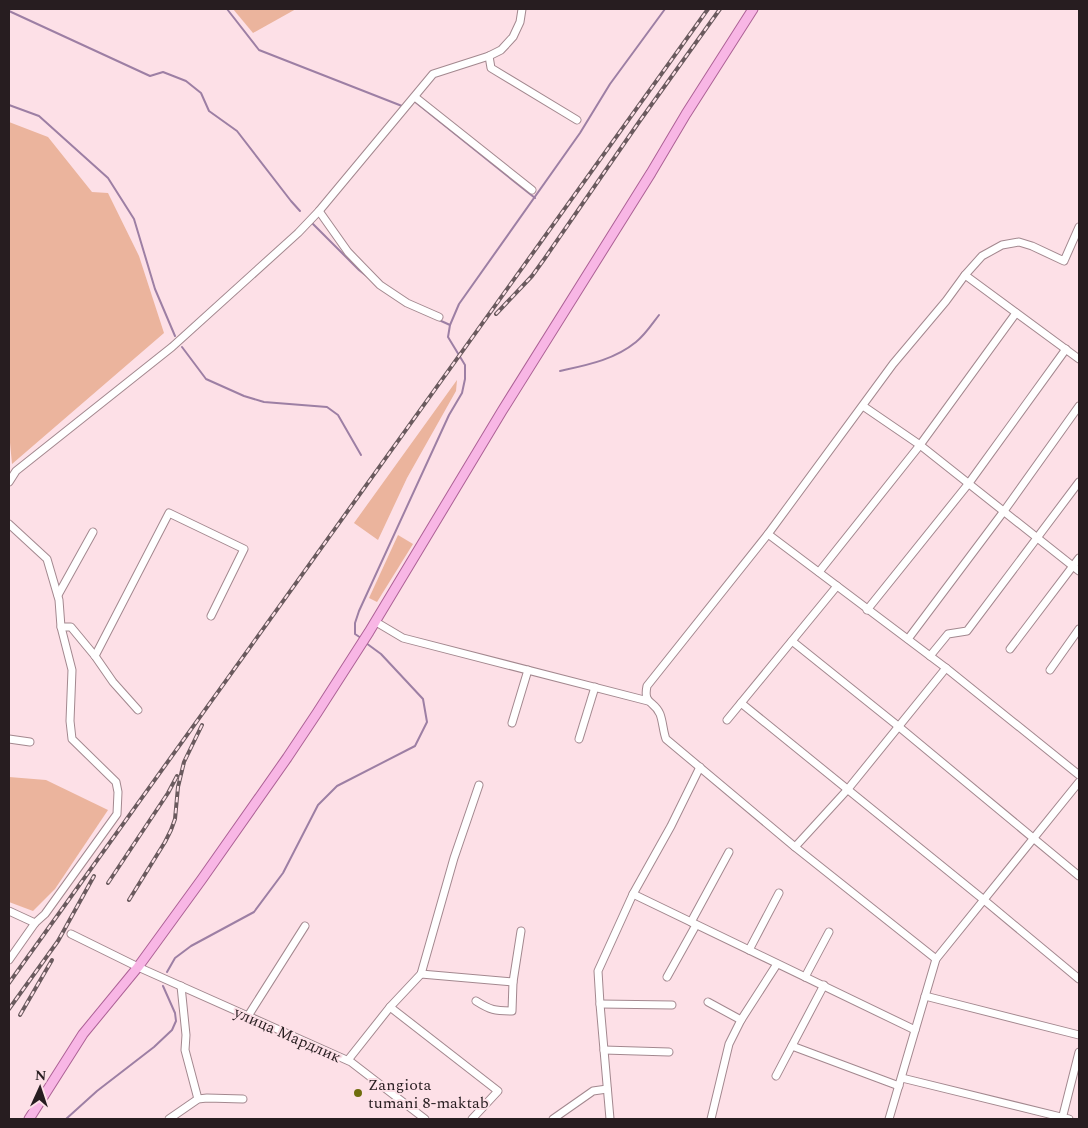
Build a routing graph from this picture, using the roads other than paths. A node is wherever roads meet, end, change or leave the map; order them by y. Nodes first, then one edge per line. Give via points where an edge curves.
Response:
1 (522, 9) edge
2 (753, 9) edge
3 (489, 56) junction
4 (415, 97) junction
5 (577, 120) dead end
6 (532, 190) dead end
7 (319, 211) junction
8 (1079, 227) edge
9 (965, 275) junction
10 (1016, 313) junction
11 (439, 316) dead end
12 (1066, 349) junction
13 (1079, 359) edge
14 (863, 406) junction
15 (1079, 406) edge
16 (920, 445) junction
17 (9, 482) edge
18 (1079, 482) edge
19 (968, 483) junction
20 (1004, 511) junction
21 (9, 524) edge
22 (93, 532) dead end
23 (768, 534) junction
24 (1037, 538) junction
25 (1079, 558) edge
26 (1076, 568) edge
27 (819, 572) junction
28 (838, 586) junction
29 (58, 595) junction
30 (867, 610) junction
31 (211, 616) dead end
32 (376, 622) junction
33 (61, 627) junction
34 (1079, 629) edge
35 (908, 639) junction
36 (792, 641) junction
37 (1010, 649) dead end
38 (95, 656) junction
39 (930, 656) junction
40 (946, 668) junction
41 (528, 670) junction
42 (1050, 670) dead end
43 (595, 687) junction
44 (648, 701) junction
45 (742, 703) junction
46 (138, 710) dead end
47 (727, 720) dead end
48 (512, 724) dead end
49 (898, 726) junction
50 (9, 739) edge
51 (579, 739) dead end
52 (30, 742) dead end
53 (700, 767) junction
54 (1079, 775) edge
55 (1079, 782) edge
56 (479, 786) dead end
57 (848, 789) junction
58 (1033, 838) junction
59 (795, 847) junction
60 (730, 852) dead end
61 (1079, 876) edge
62 (779, 893) dead end
63 (633, 894) junction
64 (984, 900) junction
65 (9, 911) edge
66 (35, 923) junction
67 (694, 924) junction
68 (306, 926) dead end
69 (521, 931) dead end
70 (828, 932) dead end
71 (71, 934) dead end
72 (749, 950) junction
73 (936, 959) junction
74 (9, 960) edge
75 (777, 964) junction
76 (138, 967) junction
77 (421, 974) junction
78 (667, 977) dead end
79 (805, 977) junction
80 (1079, 979) edge
81 (513, 982) junction
82 (824, 985) junction
83 (182, 986) junction
84 (925, 996) junction
85 (476, 1001) dead end
86 (708, 1002) dead end
87 (600, 1004) junction
88 (672, 1005) dead end
89 (390, 1007) junction
90 (248, 1016) junction
91 (741, 1020) junction
92 (915, 1030) junction
93 (1079, 1035) edge
94 (792, 1046) junction
95 (604, 1050) junction
96 (668, 1052) dead end
97 (1079, 1052) edge
98 (348, 1060) junction
99 (776, 1076) dead end
100 (901, 1082) junction
101 (607, 1089) junction
102 (198, 1099) junction
103 (243, 1099) dead end
104 (29, 1119) edge
105 (169, 1119) edge
106 (426, 1119) edge
107 (472, 1119) edge
108 (553, 1119) edge
109 (610, 1119) edge
110 (711, 1119) edge
111 (889, 1119) edge
112 (1065, 1119) edge

1 - 3 street via 513,37 501,50
2 - 32 main road via 502,411
3 - 4 street via 434,74
3 - 5 street via 491,68
4 - 6 street
4 - 7 street
7 - 11 street via 348,252 380,285 407,303
7 - 17 street via 172,347 16,471
8 - 9 street via 1064,261 1019,242 1002,245 982,256
9 - 10 street
9 - 14 street
10 - 12 street
10 - 16 street
12 - 13 street
12 - 19 street
14 - 16 street
14 - 23 street
15 - 20 street
16 - 19 street
16 - 27 street
18 - 24 street
19 - 20 street
19 - 30 street
20 - 24 street
20 - 35 street
21 - 29 street via 47,559
22 - 29 street
23 - 27 street
23 - 44 street via 647,686
24 - 26 street
24 - 39 street via 967,632 948,634
25 - 26 street
26 - 37 street
27 - 28 street
28 - 30 street
28 - 36 street
29 - 33 street
30 - 35 street
31 - 38 street via 244,549 169,513
32 - 41 street via 403,638
32 - 76 main road via 287,758
33 - 38 street via 71,627
33 - 66 street via 72,670 72,739 116,782 117,814 45,914
34 - 42 street
35 - 39 street
36 - 45 street
36 - 49 street
38 - 46 street
39 - 40 street
40 - 49 street
40 - 54 street
41 - 43 street
41 - 48 street
43 - 44 street
43 - 51 street
44 - 53 street via 661,717 666,739
45 - 47 street
45 - 57 street
49 - 57 street
49 - 58 street
50 - 52 street
53 - 59 street
53 - 63 street
55 - 58 street
56 - 77 street via 454,858
57 - 59 street
57 - 64 street
58 - 61 street
58 - 64 street
59 - 73 street
60 - 67 street
62 - 72 street
63 - 67 street
63 - 87 street via 598,971
64 - 73 street
64 - 80 street
65 - 66 street
66 - 74 street
67 - 72 street
67 - 78 street
68 - 90 street
69 - 81 street
70 - 79 street
71 - 76 street, улица Мардлик
72 - 75 street
73 - 84 street
75 - 79 street
75 - 91 street
76 - 83 street, улица Мардлик
76 - 104 main road via 83,1034
77 - 81 street
77 - 89 street
79 - 82 street
81 - 85 street via 512,1011 488,1009
82 - 92 street
82 - 94 street
83 - 90 street, улица Мардлик
83 - 102 street via 185,1050
84 - 92 street
84 - 93 street
86 - 91 street
87 - 88 street
87 - 95 street
89 - 98 street
89 - 107 street via 498,1091
90 - 98 street, улица Мардлик
91 - 110 street via 729,1044
92 - 100 street
94 - 99 street
94 - 100 street
95 - 96 street
95 - 101 street
97 - 112 street
98 - 106 street, улица Мардлик
100 - 111 street
100 - 112 street
101 - 108 street via 593,1091
101 - 109 street
102 - 103 street
102 - 105 street

